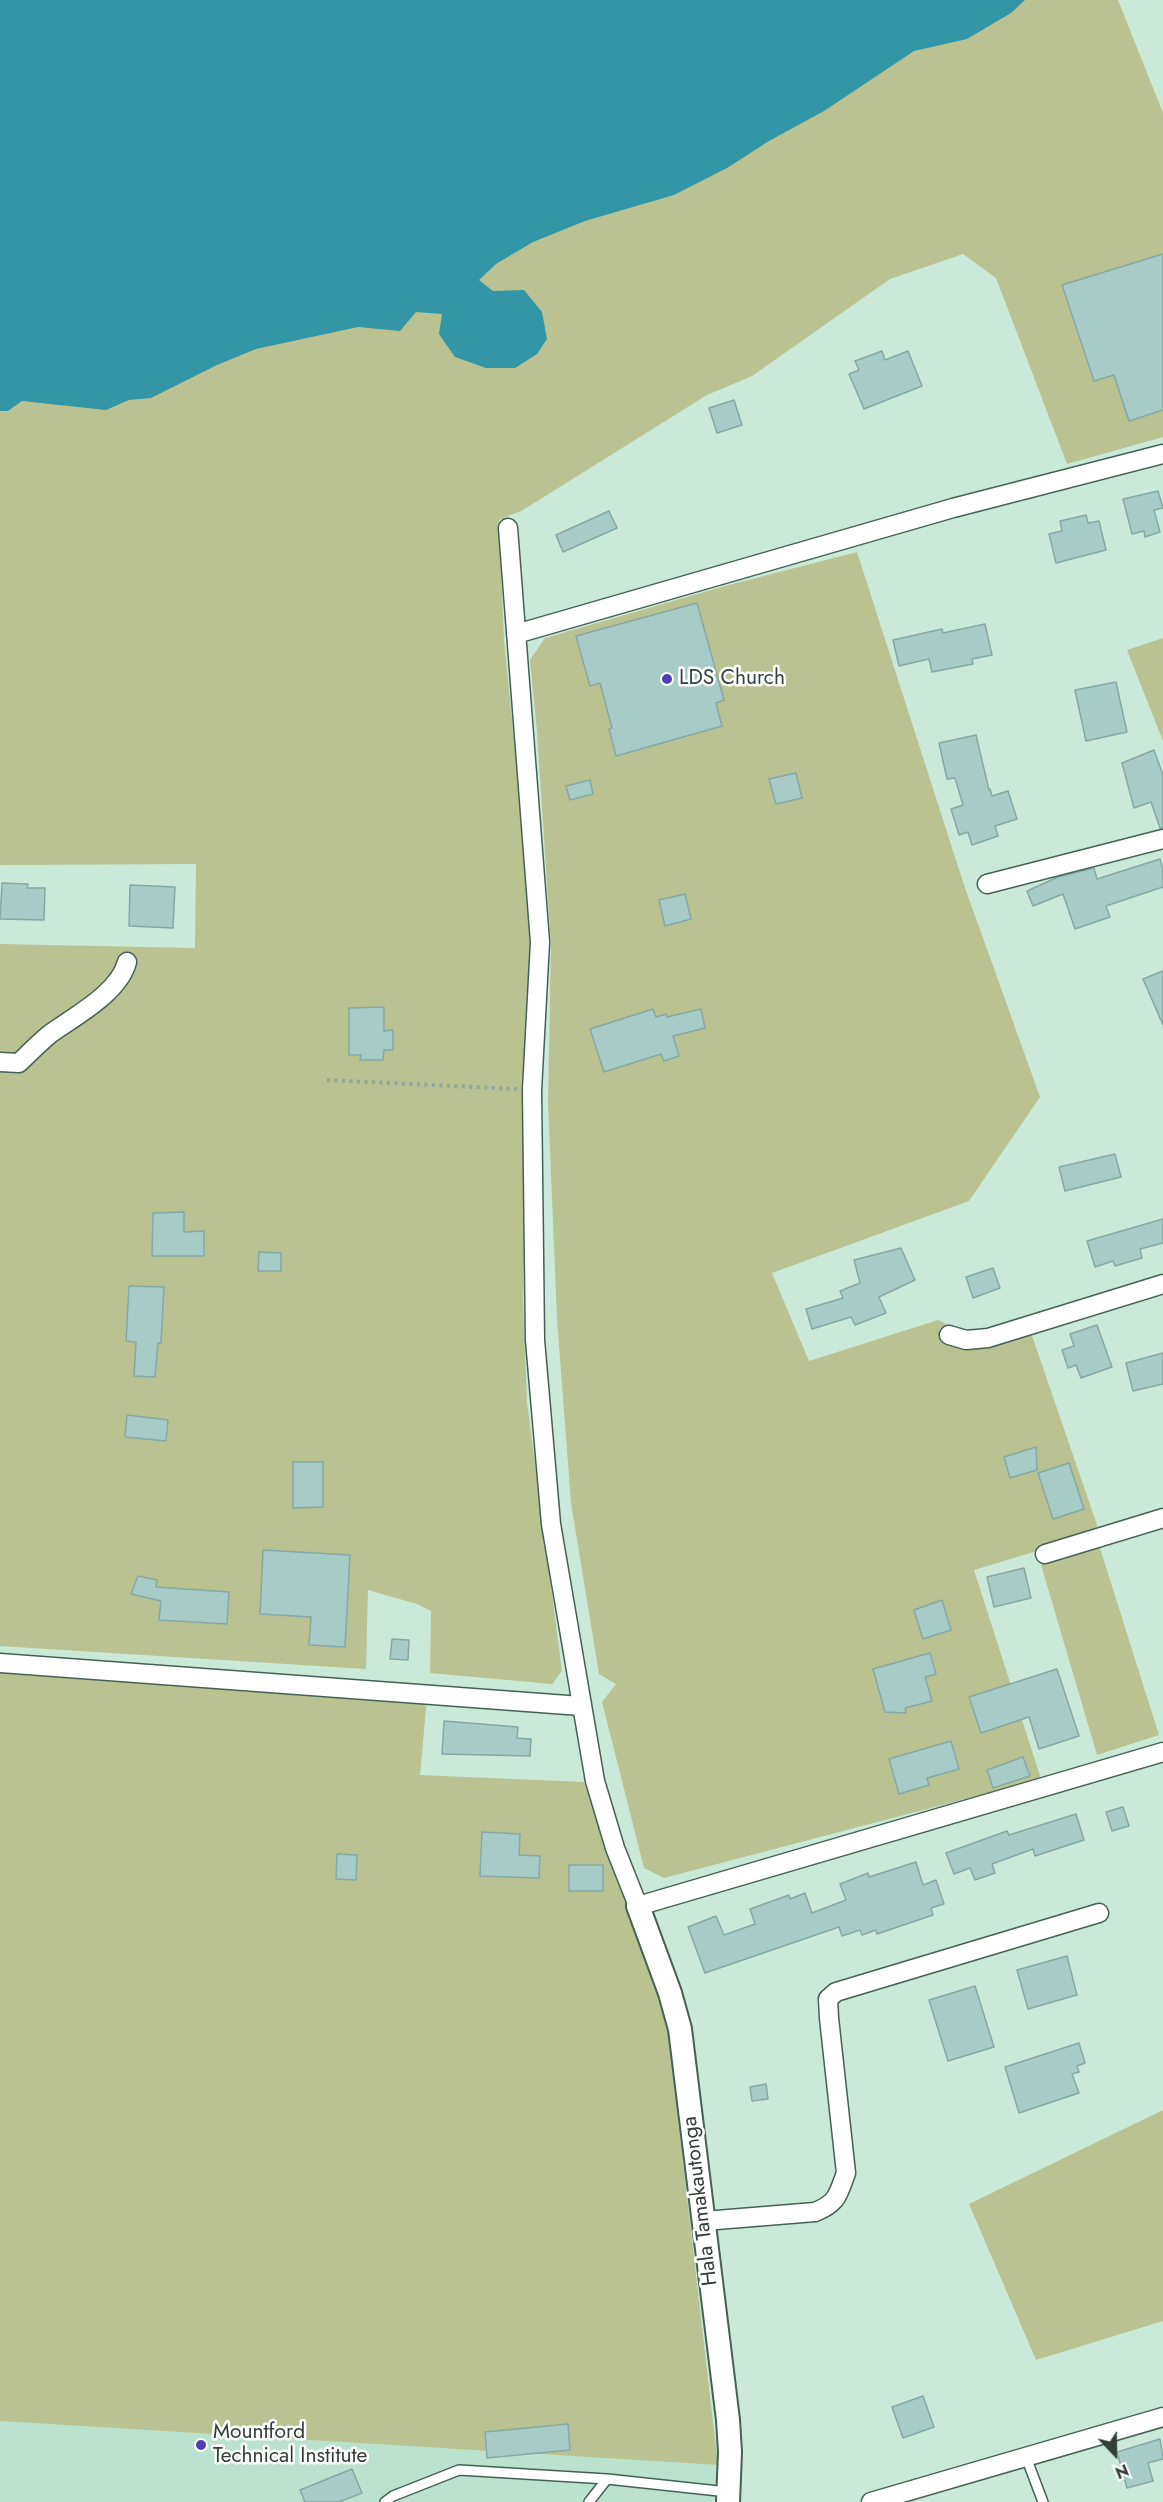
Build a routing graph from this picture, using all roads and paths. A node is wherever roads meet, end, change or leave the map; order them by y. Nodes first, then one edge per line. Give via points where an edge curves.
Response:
1 (1163, 454) edge
2 (508, 528) dead end
3 (516, 634) junction
4 (1163, 838) edge
5 (987, 884) dead end
6 (127, 962) dead end
7 (0, 1062) edge
8 (327, 1080) dead end
9 (532, 1090) junction
10 (1163, 1284) edge
11 (949, 1335) dead end
12 (1163, 1518) edge
13 (1045, 1554) dead end
14 (0, 1663) edge
15 (581, 1706) junction
16 (1163, 1752) edge
17 (638, 1906) junction
18 (1099, 1913) dead end
19 (704, 2221) junction
20 (1163, 2417) edge
21 (1026, 2457) junction
22 (607, 2479) junction
23 (728, 2497) edge
24 (385, 2502) edge
25 (589, 2502) edge
26 (871, 2502) edge
27 (1043, 2502) edge

1 - 3 street via 953,508
2 - 3 street
3 - 9 street via 540,942
4 - 5 street
6 - 7 street via 124,973 95,1003 49,1035 19,1063
8 - 9 path
9 - 15 street via 535,1340 551,1524
10 - 11 street via 988,1338 966,1340
12 - 13 street
14 - 15 street
15 - 17 street via 595,1781
16 - 17 street
17 - 19 street, Hala Tamakautonga via 680,2029
18 - 19 street via 836,1992 828,1999 829,2018 846,2173 838,2195 830,2206 815,2212
19 - 23 street, Hala Tamakautonga via 728,2420
20 - 21 street
21 - 26 street
21 - 27 lane
22 - 23 lane
22 - 24 lane via 459,2470
22 - 25 lane

